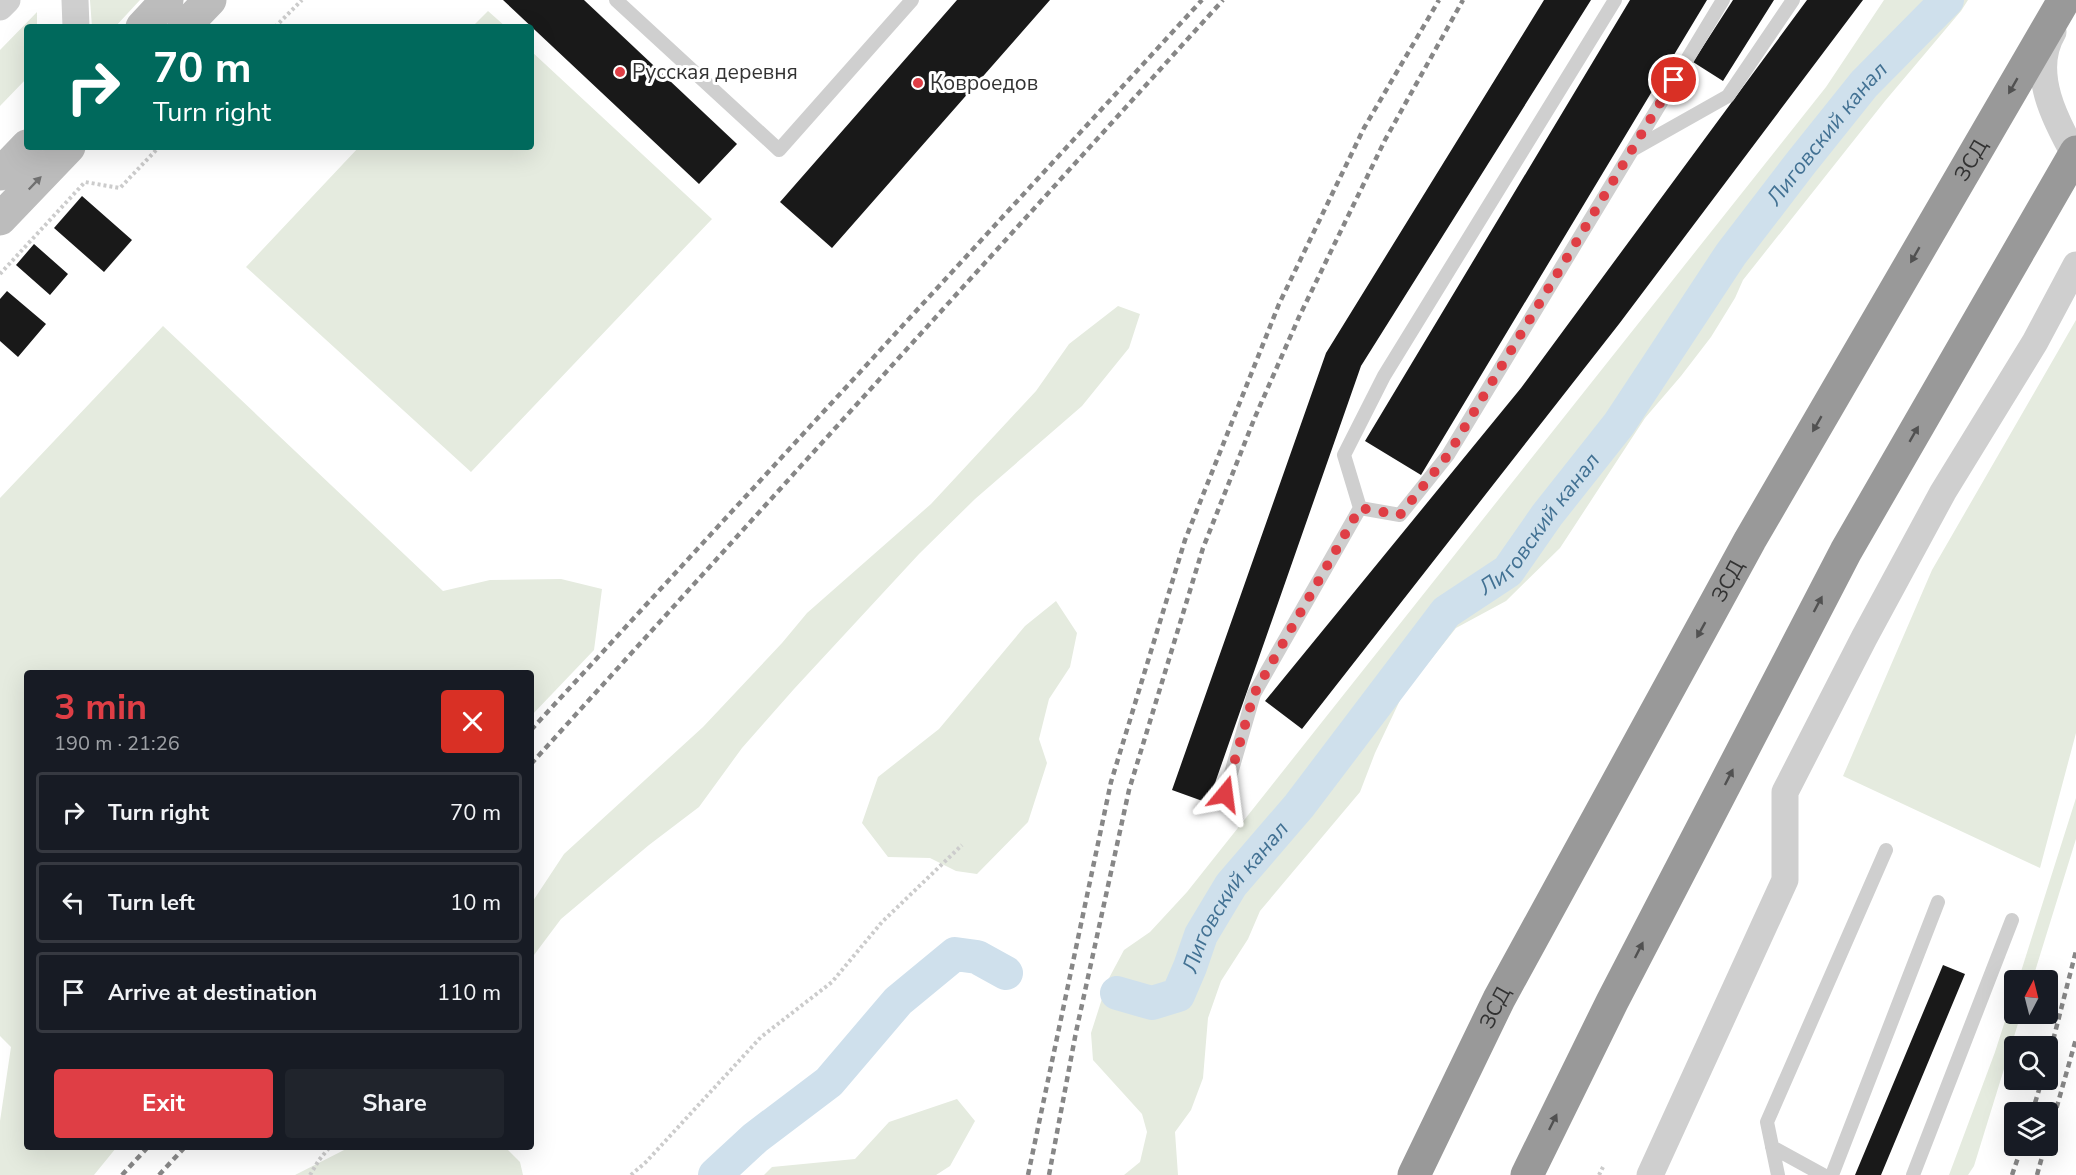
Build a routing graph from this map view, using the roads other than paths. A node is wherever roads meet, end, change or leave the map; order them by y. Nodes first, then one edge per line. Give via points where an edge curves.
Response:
1 (7, 0) edge
2 (75, 0) edge
3 (167, 0) edge
4 (210, 0) edge
5 (616, 0) edge
6 (912, 0) edge
7 (1615, 0) edge
8 (1723, 0) edge
9 (1793, 0) edge
10 (2064, 0) edge
11 (2072, 0) edge
12 (0, 7) edge
13 (76, 24) edge
14 (145, 24) edge
15 (187, 24) edge
16 (24, 149) edge
17 (66, 150) edge
18 (1632, 150) junction
19 (2076, 152) edge
20 (2076, 158) edge
21 (0, 174) edge
22 (0, 219) edge
23 (2076, 265) edge
24 (1360, 508) junction
25 (1225, 794) dead end
26 (1886, 850) dead end
27 (1938, 902) dead end
28 (2012, 920) dead end
29 (1772, 1147) junction
30 (1414, 1175) edge
31 (1527, 1175) edge
32 (1650, 1175) edge
33 (1778, 1175) edge
34 (1823, 1175) edge
35 (1832, 1175) edge
36 (1913, 1175) edge

1 - 12 street
2 - 13 street
3 - 14 main road
4 - 15 main road
5 - 6 lane via 779,150
7 - 24 lane via 1384,376 1344,455
8 - 18 lane
9 - 18 lane via 1728,96
10 -> 30 highway, ЗСД via 1750,540 1498,999
11 - 20 street via 2049,38 2043,60 2046,91
16 - 21 main road
22 -> 17 main road
18 - 24 lane via 1448,455 1400,515
31 -> 19 highway via 1612,1002 1846,551
23 - 32 street via 2035,342 1943,492 1785,792 1785,880
24 - 25 lane via 1254,694
26 - 29 lane via 1767,1122
27 - 35 lane
28 - 36 lane
29 - 33 lane
29 - 34 lane

